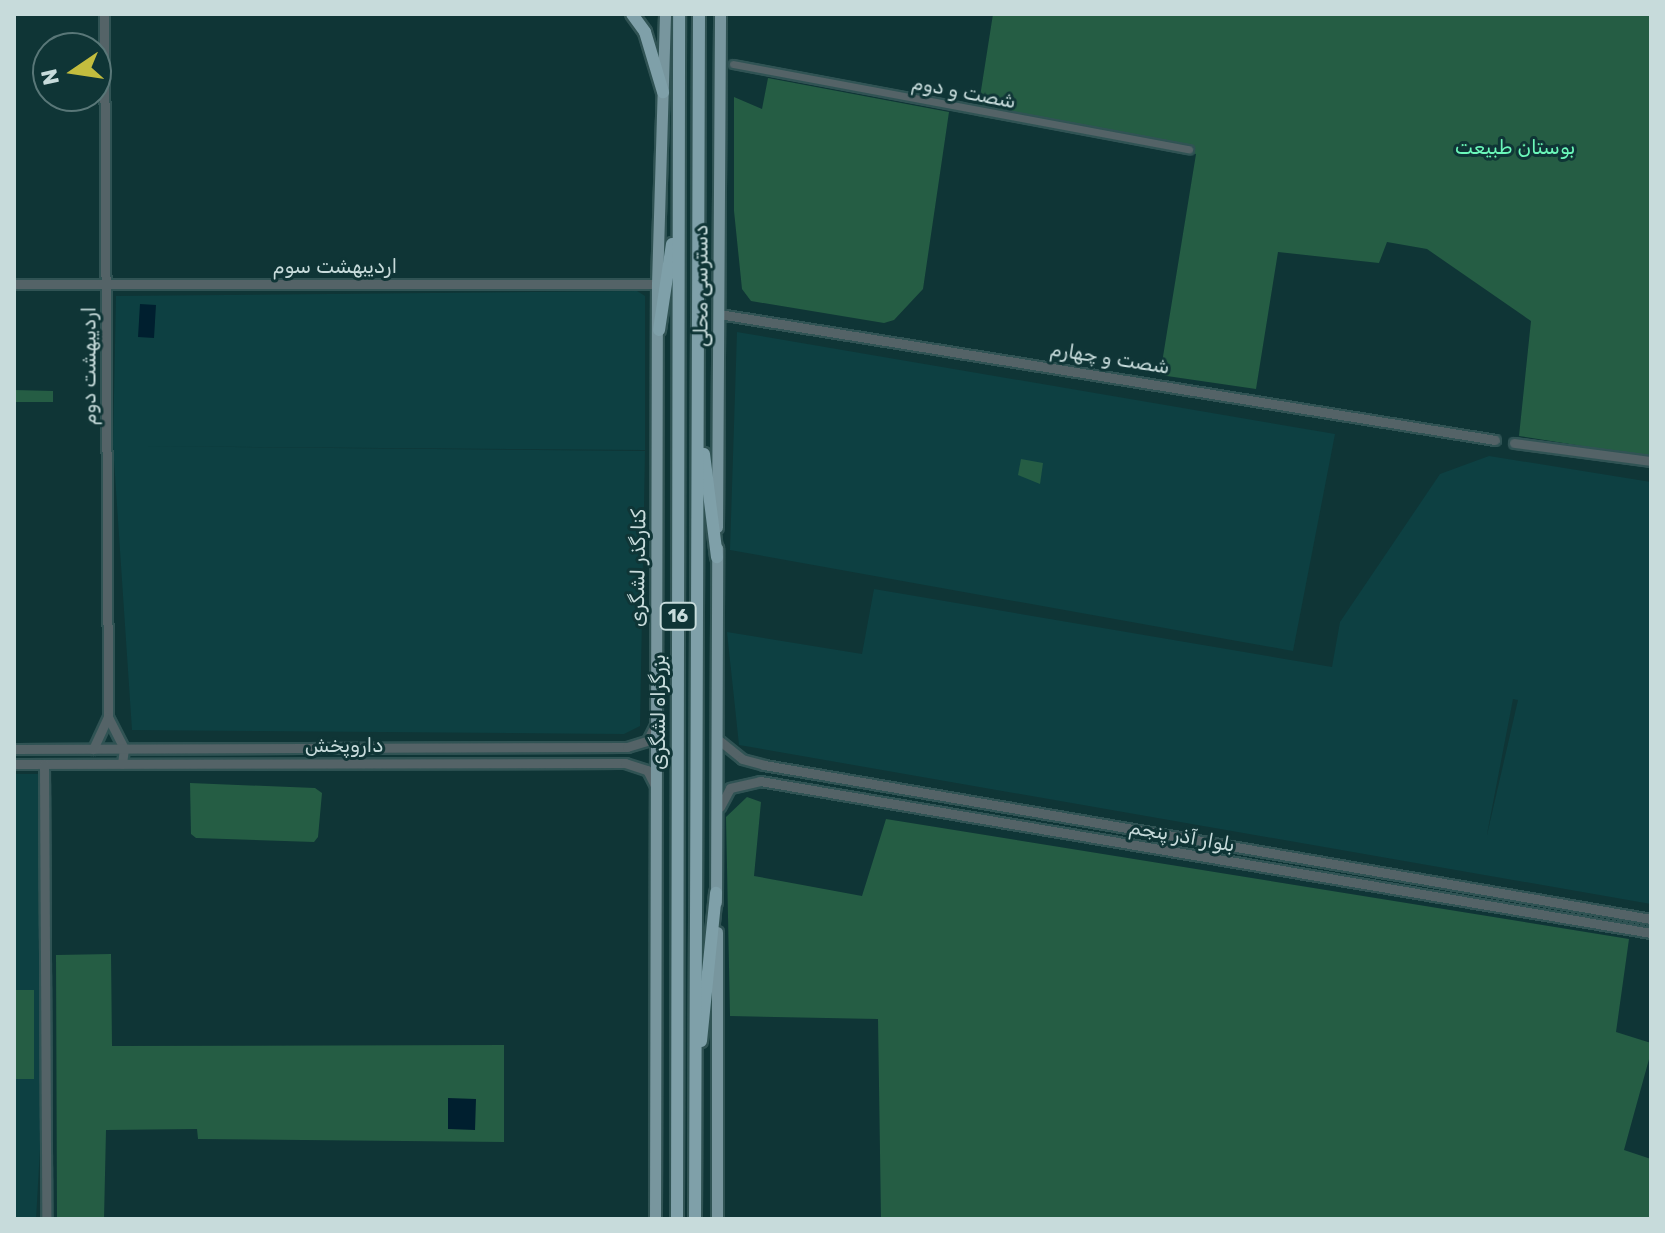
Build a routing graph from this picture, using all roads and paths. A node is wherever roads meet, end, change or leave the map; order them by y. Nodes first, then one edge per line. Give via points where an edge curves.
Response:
1 (104, 14) edge
2 (632, 14) edge
3 (665, 14) edge
4 (679, 14) edge
5 (699, 14) edge
6 (720, 14) edge
7 (733, 64) dead end
8 (663, 92) junction
9 (1189, 149) dead end
10 (678, 189) junction
11 (14, 284) edge
12 (106, 284) junction
13 (657, 284) junction
14 (719, 314) junction
15 (659, 330) junction
16 (697, 390) junction
17 (1495, 440) dead end
18 (1514, 443) dead end
19 (1651, 461) edge
20 (717, 557) junction
21 (108, 717) junction
22 (657, 722) junction
23 (720, 741) junction
24 (627, 747) junction
25 (14, 749) edge
26 (93, 749) junction
27 (124, 749) junction
28 (625, 763) junction
29 (14, 764) edge
30 (44, 764) junction
31 (122, 764) junction
32 (657, 793) junction
33 (720, 807) junction
34 (716, 893) junction
35 (1572, 906) junction
36 (1567, 919) junction
37 (1651, 919) edge
38 (1651, 933) edge
39 (695, 1087) junction
40 (46, 1219) edge
41 (655, 1219) edge
42 (677, 1219) edge
43 (695, 1219) edge
44 (717, 1219) edge

1 - 12 street, اردیبهشت دوم
2 - 8 highway via 645,32
3 - 8 main road, کنارگذر لشگری
4 - 10 highway, بزرگراه لشگری / 16
5 - 16 highway, بزرگراه لشگری / 16
6 - 14 main road, دسترسی محلی
7 - 9 street, شصت و دوم
8 - 13 main road, کنارگذر لشگری
10 - 15 highway
10 - 42 highway, بزرگراه لشگری / 16
11 - 12 street, اردیبهشت سوم
12 - 13 street, اردیبهشت سوم
12 - 21 street, اردیبهشت دوم
13 - 15 main road, کنارگذر لشگری
14 - 17 street, شصت و چهارم
14 - 20 main road, دسترسی محلی
15 - 22 main road, کنارگذر لشگری
16 - 20 highway
16 - 39 highway, بزرگراه لشگری / 16
18 - 19 street
20 - 23 main road
21 - 26 street, اردیبهشت دوم
21 - 27 street, اردیبهشت دوم
22 - 24 street via 647,741
22 - 32 main road, کنارگذر لشگری
23 - 33 main road
23 - 35 street, بلوار آذر پنجم via 742,759 764,765
24 - 27 street, داروپخش
24 - 28 street
25 - 26 street, داروپخش
26 - 27 street, داروپخش
27 - 31 street
28 - 31 street, داروپخش
28 - 32 street via 647,770
29 - 30 street, داروپخش
30 - 31 street, داروپخش
30 - 40 street
32 - 41 main road, کنارگذر لشگری
33 - 34 main road
33 - 36 street, بلوار آذر پنجم via 730,788 760,781
34 - 39 highway
34 - 44 main road
35 - 36 street
35 - 37 street, بلوار آذر پنجم
36 - 38 street, بلوار آذر پنجم
39 - 43 highway, بزرگراه لشگری / 16

